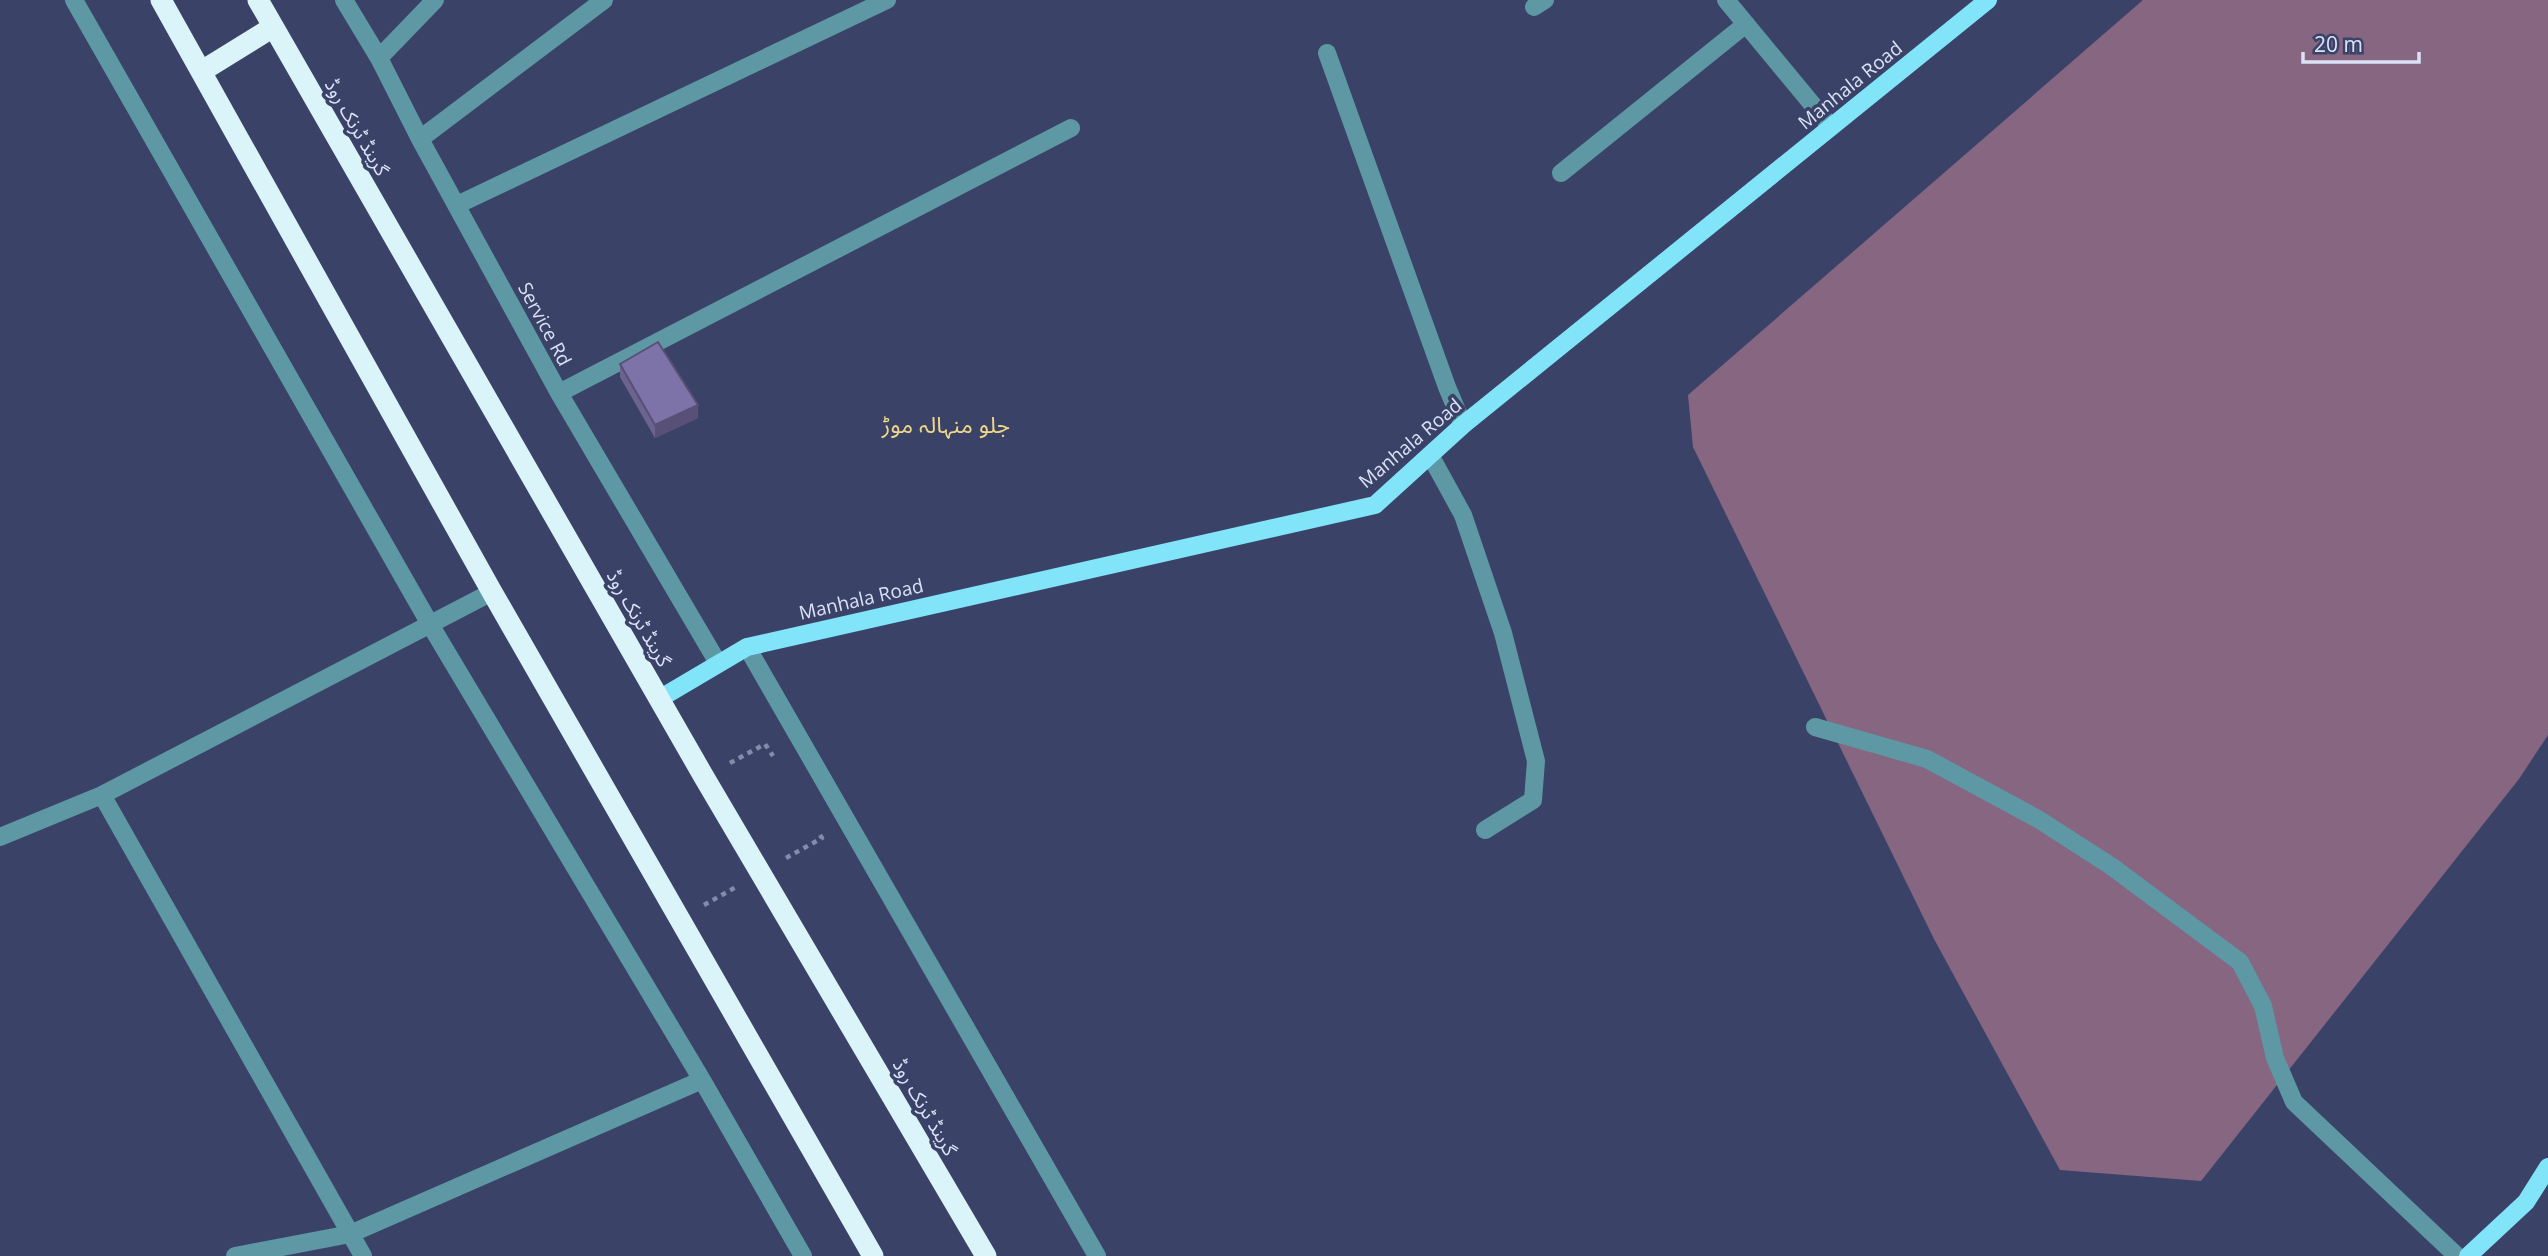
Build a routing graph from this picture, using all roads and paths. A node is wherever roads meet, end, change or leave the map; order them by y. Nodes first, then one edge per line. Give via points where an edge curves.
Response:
1 (74, 0) edge
2 (161, 0) edge
3 (258, 0) edge
4 (344, 0) edge
5 (435, 0) edge
6 (604, 0) edge
7 (887, 0) edge
8 (1726, 0) edge
9 (1988, 0) edge
10 (1746, 24) junction
11 (273, 27) junction
12 (1327, 53) dead end
13 (379, 58) junction
14 (202, 71) junction
15 (1831, 127) junction
16 (1071, 128) dead end
17 (420, 139) junction
18 (1561, 173) dead end
19 (457, 205) junction
20 (559, 393) junction
21 (1464, 425) junction
22 (1430, 455) junction
23 (492, 592) junction
24 (431, 626) junction
25 (747, 647) junction
26 (718, 663) junction
27 (659, 699) junction
28 (1815, 727) dead end
29 (776, 761) dead end
30 (704, 777) junction
31 (102, 795) junction
32 (1485, 830) dead end
33 (0, 837) edge
34 (702, 1080) junction
35 (2548, 1167) edge
36 (350, 1234) junction
37 (235, 1256) edge
38 (363, 1256) edge
39 (803, 1256) edge
40 (873, 1256) edge
41 (986, 1256) edge
42 (1097, 1256) edge
43 (2457, 1256) edge
44 (2468, 1256) edge

1 - 24 street
2 - 14 highway
3 - 11 highway, گرینڈ ٹرنک روڈ
4 - 13 street, Service Rd
5 - 13 street
6 - 17 street
7 - 19 street
8 - 10 street
9 - 15 main road, Manhala Road
10 - 15 street
10 - 18 street
11 - 14 highway
11 - 27 highway, گرینڈ ٹرنک روڈ
12 - 21 street
13 - 17 street, Service Rd
14 - 23 highway
15 - 21 main road, Manhala Road
16 - 20 street
17 - 19 street, Service Rd
19 - 20 street, Service Rd
20 - 26 street, Service Rd
21 - 22 main road, Manhala Road
22 - 25 main road, Manhala Road via 1375,505
22 - 32 street via 1463,515 1503,633 1536,761 1534,800
23 - 24 street
23 - 40 highway
24 - 31 street
24 - 34 street
25 - 26 main road, Manhala Road
25 - 42 street
26 - 27 main road, Manhala Road
27 - 30 highway, گرینڈ ٹرنک روڈ
28 - 43 street via 1927,759 2038,819 2111,866 2240,962 2263,1006 2275,1058 2294,1102
29 - 30 path via 765,744
30 - 41 highway, گرینڈ ٹرنک روڈ
31 - 33 street
31 - 36 street
34 - 36 street
34 - 39 street
35 - 44 main road via 2526,1202
36 - 37 street
36 - 38 street

